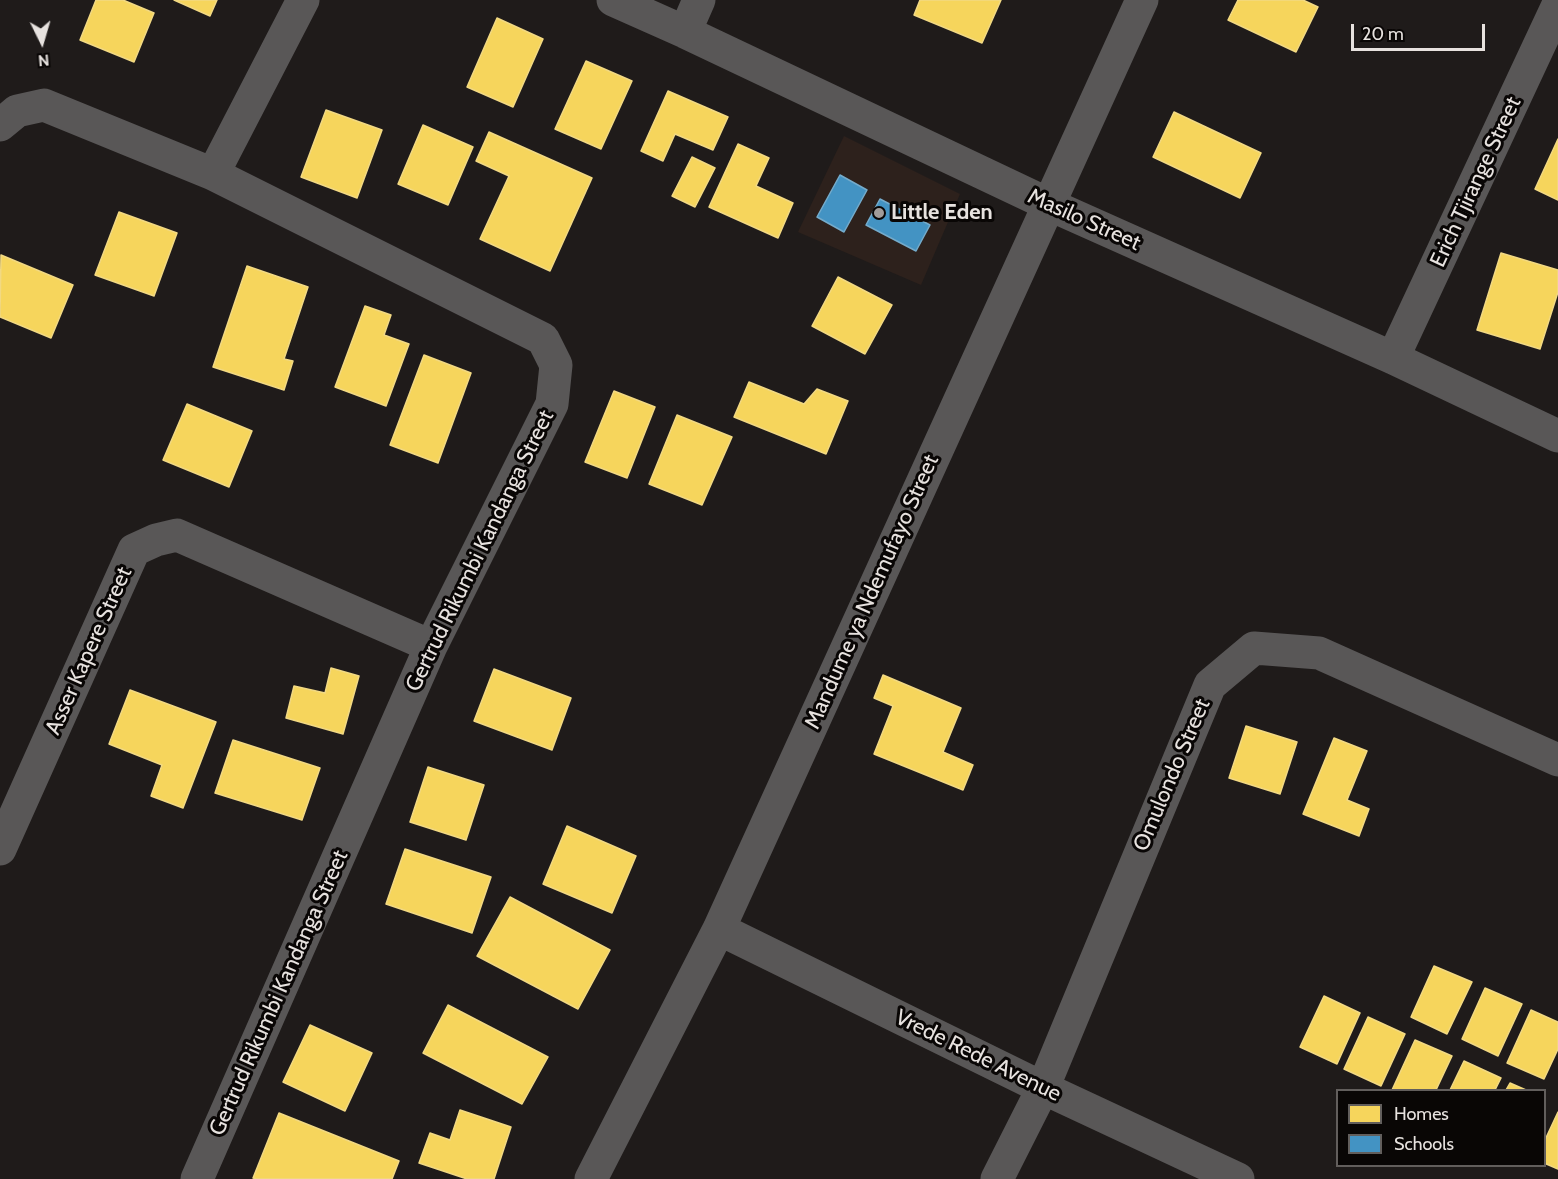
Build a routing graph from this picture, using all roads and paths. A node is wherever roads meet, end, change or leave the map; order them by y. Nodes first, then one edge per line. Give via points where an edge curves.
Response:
1 (303, 0) edge
2 (613, 0) edge
3 (699, 0) edge
4 (1142, 0) edge
5 (1558, 5) edge
6 (685, 32) junction
7 (0, 125) edge
8 (213, 174) junction
9 (1048, 204) junction
10 (1393, 358) junction
11 (1558, 436) edge
12 (431, 646) junction
13 (1558, 760) edge
14 (0, 849) edge
15 (719, 929) junction
16 (1043, 1088) junction
17 (197, 1179) edge
18 (591, 1179) edge
19 (997, 1179) edge
20 (1238, 1179) edge

1 - 8 street
2 - 6 street, Masilo Street
3 - 6 street
4 - 9 street, Mandume ya Ndemufayo Street
5 - 10 street, Erich Tjirange Street
6 - 9 street, Masilo Street
7 - 8 street, Gertrud Rikumbi Kandanga Street via 16,111 44,105
8 - 12 street, Gertrud Rikumbi Kandanga Street via 543,339 556,365 552,404
9 - 10 street, Masilo Street
9 - 15 street, Mandume ya Ndemufayo Street
10 - 11 street, Masilo Street
12 - 14 street, Asser Kapere Street via 177,535 134,550
12 - 17 street, Gertrud Rikumbi Kandanga Street
13 - 16 street, Omulondo Street via 1319,653 1254,648 1210,685
15 - 16 street, Vrede Rede Avenue
15 - 18 street, Mandume ya Ndemufayo Street
16 - 19 street, Omulondo Street
16 - 20 street, Vrede Rede Avenue

